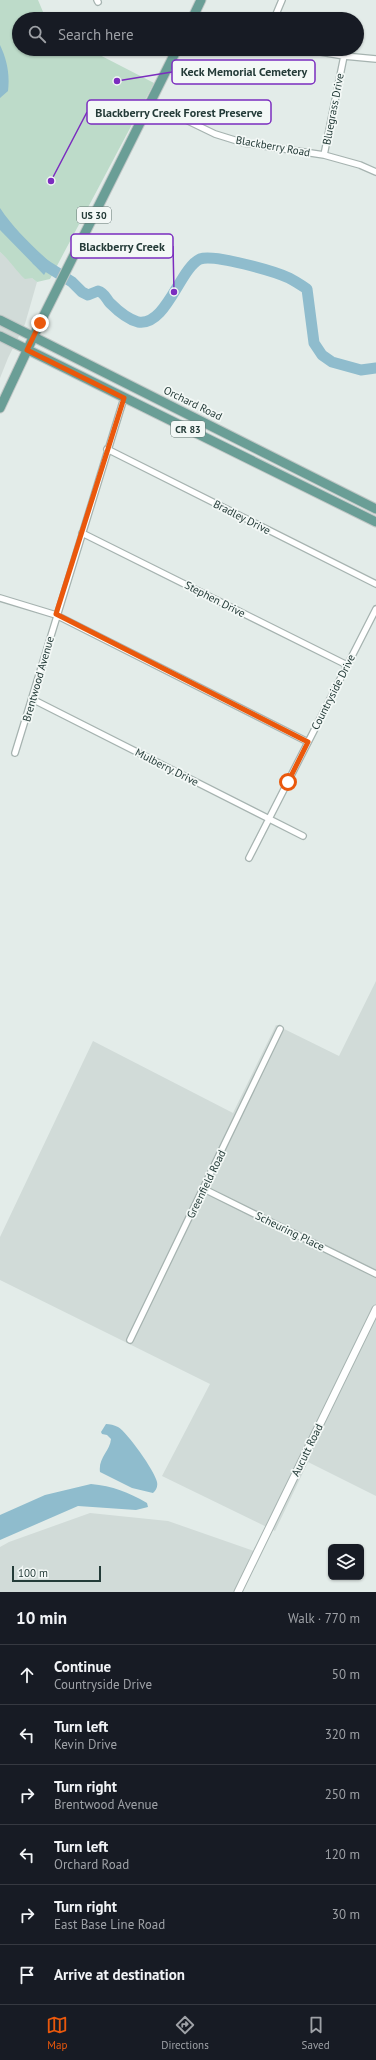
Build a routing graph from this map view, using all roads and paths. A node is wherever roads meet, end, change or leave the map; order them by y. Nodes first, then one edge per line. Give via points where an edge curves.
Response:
1 (201, 0) edge
2 (282, 0) edge
3 (195, 12) edge
4 (277, 12) edge
5 (174, 56) edge
6 (344, 56) joint
7 (376, 59) edge
8 (151, 103) junction
9 (324, 155) junction
10 (376, 172) edge
11 (0, 320) edge
12 (0, 336) edge
13 (34, 336) junction
14 (27, 350) junction
15 (124, 398) junction
16 (0, 408) edge
17 (107, 449) junction
18 (376, 509) edge
19 (376, 522) edge
20 (82, 533) junction
21 (376, 584) edge
22 (0, 598) edge
23 (376, 609) edge
24 (56, 614) junction
25 (347, 665) junction
26 (32, 699) junction
27 (308, 742) junction
28 (15, 753) dead end
29 (269, 818) junction
30 (303, 836) dead end
31 (249, 858) dead end
32 (280, 1028) dead end
33 (204, 1189) junction
34 (376, 1274) edge
35 (376, 1309) edge
36 (130, 1340) dead end
37 (238, 1592) edge

1 - 3 main road
2 - 4 street
5 - 8 main road, US 30
6 - 7 street
6 - 9 street, Bluegrass Drive
8 - 9 street, Blackberry Road via 215,134 244,143
8 - 13 main road, US 30
9 - 10 street, Blackberry Road
11 - 13 main road, Orchard Road
12 - 14 main road
13 - 14 main road, US 30
13 - 18 main road, Orchard Road / CR 83
14 - 15 main road, CR 83
14 - 16 main road, US 30
15 - 17 street, Brentwood Avenue
15 - 19 main road, CR 83
17 - 20 street, Brentwood Avenue
17 - 21 street, Bradley Drive
20 - 24 street, Brentwood Avenue
20 - 25 street, Stephen Drive
22 - 24 street
23 - 25 street, Countryside Drive
24 - 26 street, Brentwood Avenue
24 - 27 street
25 - 27 street, Countryside Drive
26 - 28 street, Brentwood Avenue
26 - 29 street, Mulberry Drive
27 - 29 street, Countryside Drive
29 - 30 street, Mulberry Drive
29 - 31 street, Countryside Drive
32 - 33 street, Greenfield Road
33 - 34 street, Scheuring Place
33 - 36 street, Greenfield Road
35 - 37 street, Aucutt Road

